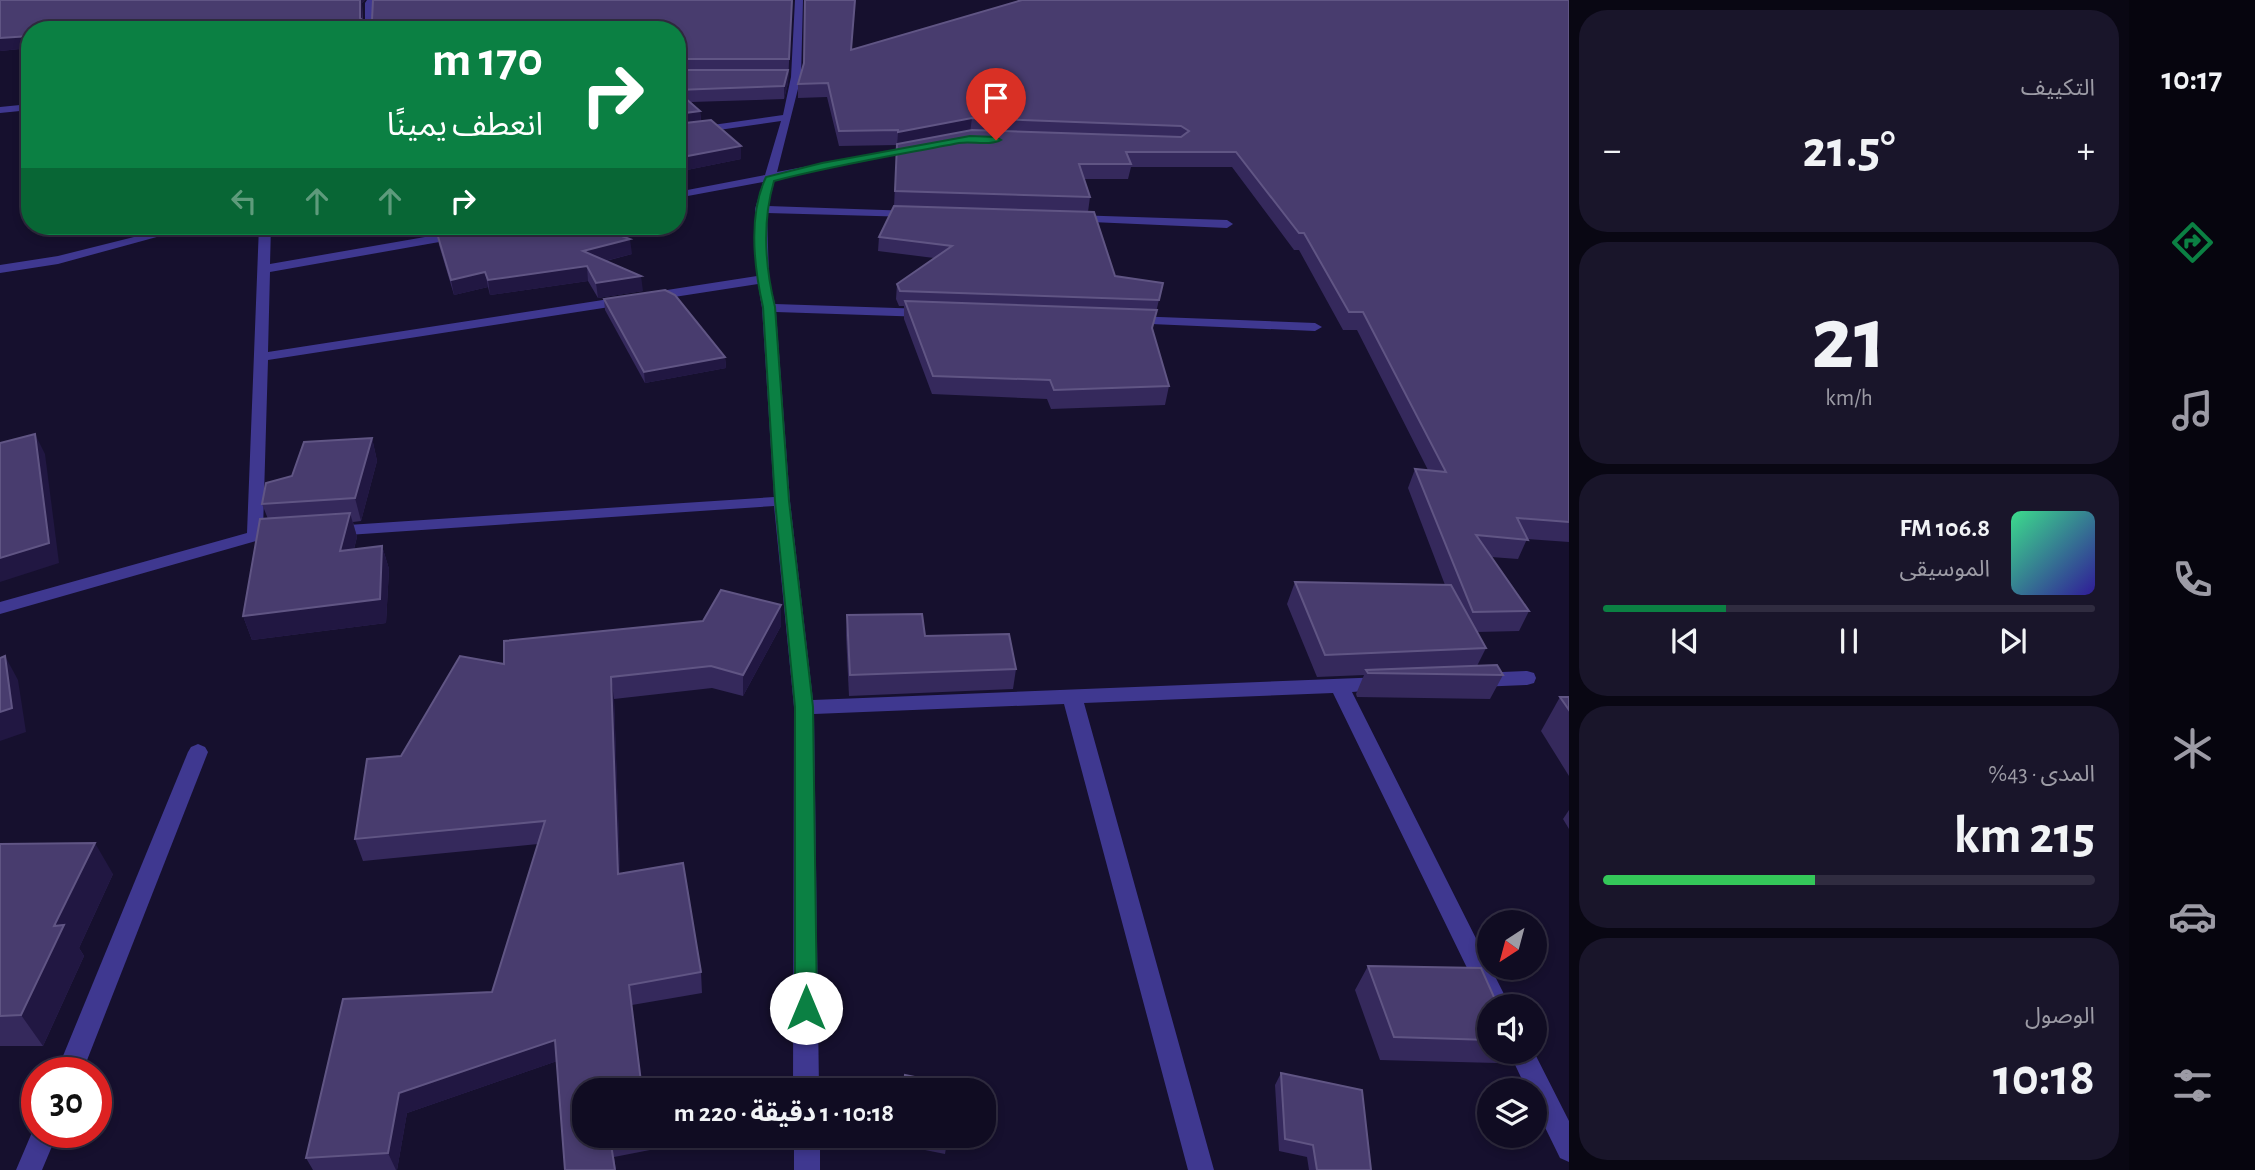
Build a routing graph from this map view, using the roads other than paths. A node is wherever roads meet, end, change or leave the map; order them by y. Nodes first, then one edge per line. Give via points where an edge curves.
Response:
1 (799, 0) edge
2 (370, 2) edge
3 (382, 3) edge
4 (369, 21) edge
5 (21, 108) edge
6 (0, 110) edge
7 (787, 117) junction
8 (686, 132) edge
9 (930, 146) edge
10 (769, 179) junction
11 (686, 193) edge
12 (761, 209) junction
13 (925, 214) edge
14 (1062, 219) edge
15 (1227, 224) dead end
16 (156, 235) edge
17 (265, 235) edge
18 (456, 235) edge
19 (0, 269) edge
20 (264, 269) junction
21 (763, 279) junction
22 (769, 307) junction
23 (946, 314) edge
24 (1124, 320) edge
25 (1315, 327) dead end
26 (261, 357) junction
27 (782, 501) junction
28 (255, 536) junction
29 (0, 608) edge
30 (1527, 678) dead end
31 (1460, 681) edge
32 (1406, 683) edge
33 (1339, 686) junction
34 (1072, 696) junction
35 (804, 707) junction
36 (198, 752) dead end
37 (1492, 994) edge
38 (75, 1057) edge
39 (1527, 1064) edge
40 (806, 1078) edge
41 (38, 1148) edge
42 (807, 1148) edge
43 (1569, 1149) edge
44 (29, 1170) edge
45 (807, 1170) edge
46 (1201, 1170) edge

1 - 7 street
2 - 3 street
2 - 4 street
5 - 6 street
7 - 8 street
7 - 10 street
9 - 10 street
10 - 11 street
10 - 12 street
12 - 13 street
12 - 21 street
14 - 15 street
16 - 19 street via 58,260
17 - 20 street
18 - 20 street
20 - 26 street
21 - 22 street
21 - 26 street
22 - 23 street
22 - 27 street
24 - 25 street
26 - 28 street
27 - 28 street
27 - 35 street
28 - 29 street
30 - 31 street
32 - 33 street
33 - 34 street
33 - 37 street
34 - 35 street
34 - 46 street
35 - 40 street
36 - 38 street
39 - 43 street
41 - 44 street
42 - 45 street

